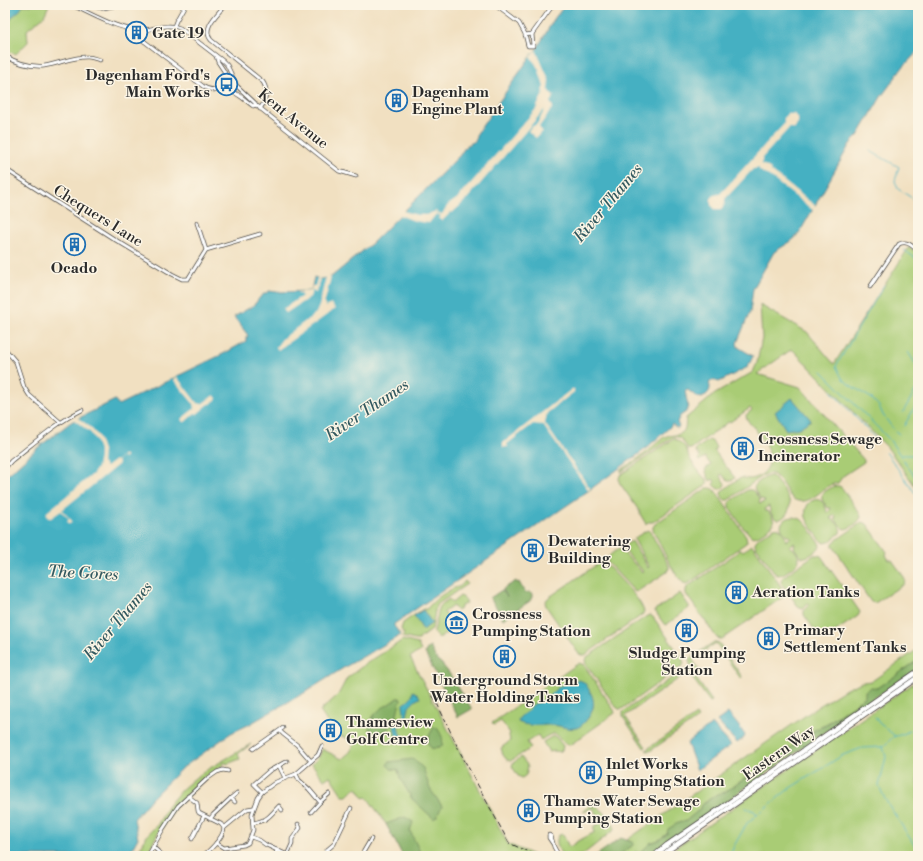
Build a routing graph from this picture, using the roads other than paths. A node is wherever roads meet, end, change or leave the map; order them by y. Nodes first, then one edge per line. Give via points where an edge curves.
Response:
1 (72, 5) edge
2 (93, 5) edge
3 (124, 5) edge
4 (185, 5) edge
5 (225, 5) edge
6 (495, 5) edge
7 (553, 5) edge
8 (174, 26) junction
9 (124, 28) junction
10 (148, 30) junction
11 (532, 34) junction
12 (525, 35) junction
13 (145, 42) junction
14 (215, 55) junction
15 (5, 56) edge
16 (100, 60) dead end
17 (226, 76) junction
18 (233, 79) junction
19 (214, 90) junction
20 (226, 90) junction
21 (219, 91) junction
22 (256, 105) junction
23 (260, 109) junction
24 (5, 169) edge
25 (356, 176) dead end
26 (197, 223) dead end
27 (260, 234) dead end
28 (206, 250) junction
29 (918, 250) edge
30 (870, 287) dead end
31 (5, 350) edge
32 (82, 410) dead end
33 (60, 422) junction
34 (5, 468) edge
35 (918, 671) edge
36 (918, 677) edge
37 (283, 728) dead end
38 (280, 730) junction
39 (322, 746) dead end
40 (254, 749) dead end
41 (287, 761) dead end
42 (311, 761) junction
43 (279, 766) junction
44 (228, 772) dead end
45 (296, 774) junction
46 (285, 778) junction
47 (262, 792) junction
48 (237, 793) dead end
49 (329, 794) dead end
50 (188, 796) junction
51 (231, 798) junction
52 (235, 802) dead end
53 (320, 802) junction
54 (253, 808) junction
55 (351, 808) dead end
56 (282, 810) dead end
57 (311, 812) dead end
58 (204, 816) junction
59 (210, 819) junction
60 (253, 823) junction
61 (298, 824) dead end
62 (224, 828) junction
63 (251, 837) junction
64 (192, 839) dead end
65 (371, 839) dead end
66 (216, 843) junction
67 (554, 845) dead end
68 (153, 847) junction
69 (277, 850) junction
70 (149, 854) dead end
71 (288, 855) edge
72 (163, 856) edge
73 (203, 856) edge
74 (274, 856) edge
75 (324, 856) edge
76 (361, 856) edge
77 (559, 856) edge
78 (654, 856) edge
79 (662, 856) edge

1 - 9 street
2 - 3 street via 104,8
4 - 8 street
5 - 23 street via 210,24 208,36 263,82 267,89
6 - 12 street via 519,23
7 - 11 street
8 - 10 street
8 - 14 street
9 - 10 street
9 - 13 street
10 - 13 street via 143,35
11 - 12 street
11 - 12 street via 533,46 528,46
13 - 19 street via 204,88
14 - 17 street
14 - 18 street, Kent Avenue via 227,65
15 - 16 street via 24,64 39,66 80,57
17 - 19 street
17 - 21 street via 227,80
18 - 20 street via 233,83
18 - 22 street, Kent Avenue
19 - 21 street
20 - 21 street
20 - 22 street via 253,106
22 - 23 street, Kent Avenue
23 - 25 street, Kent Avenue via 339,171
24 - 28 street, Chequers Lane via 182,279 188,279
26 - 28 street
27 - 28 street
29 - 30 street via 907,243 899,244
31 - 33 street via 16,362 29,395
32 - 33 street
33 - 34 street
35 - 78 main road, Eastern Way
36 - 79 main road, Eastern Way
37 - 38 street
38 - 40 street
38 - 42 street
39 - 42 street via 318,755
41 - 43 street
42 - 45 street
43 - 46 street
43 - 47 street via 254,784
44 - 50 street via 217,772
45 - 46 street
45 - 53 street
46 - 47 street
47 - 54 street
48 - 51 street
49 - 53 street
50 - 58 street via 196,803 199,813
50 - 68 street via 175,809
51 - 52 street
51 - 59 street
53 - 57 street
54 - 60 street
54 - 62 street via 247,809
55 - 75 street via 334,844
56 - 60 street via 279,806 269,818
58 - 59 street
58 - 64 street
59 - 62 street
60 - 63 street
61 - 71 street via 300,828 292,839
62 - 66 street
63 - 66 street via 244,845 224,848
63 - 69 street
65 - 76 street
66 - 73 street
67 - 77 street
68 - 70 street
68 - 72 street
69 - 71 street
69 - 74 street

